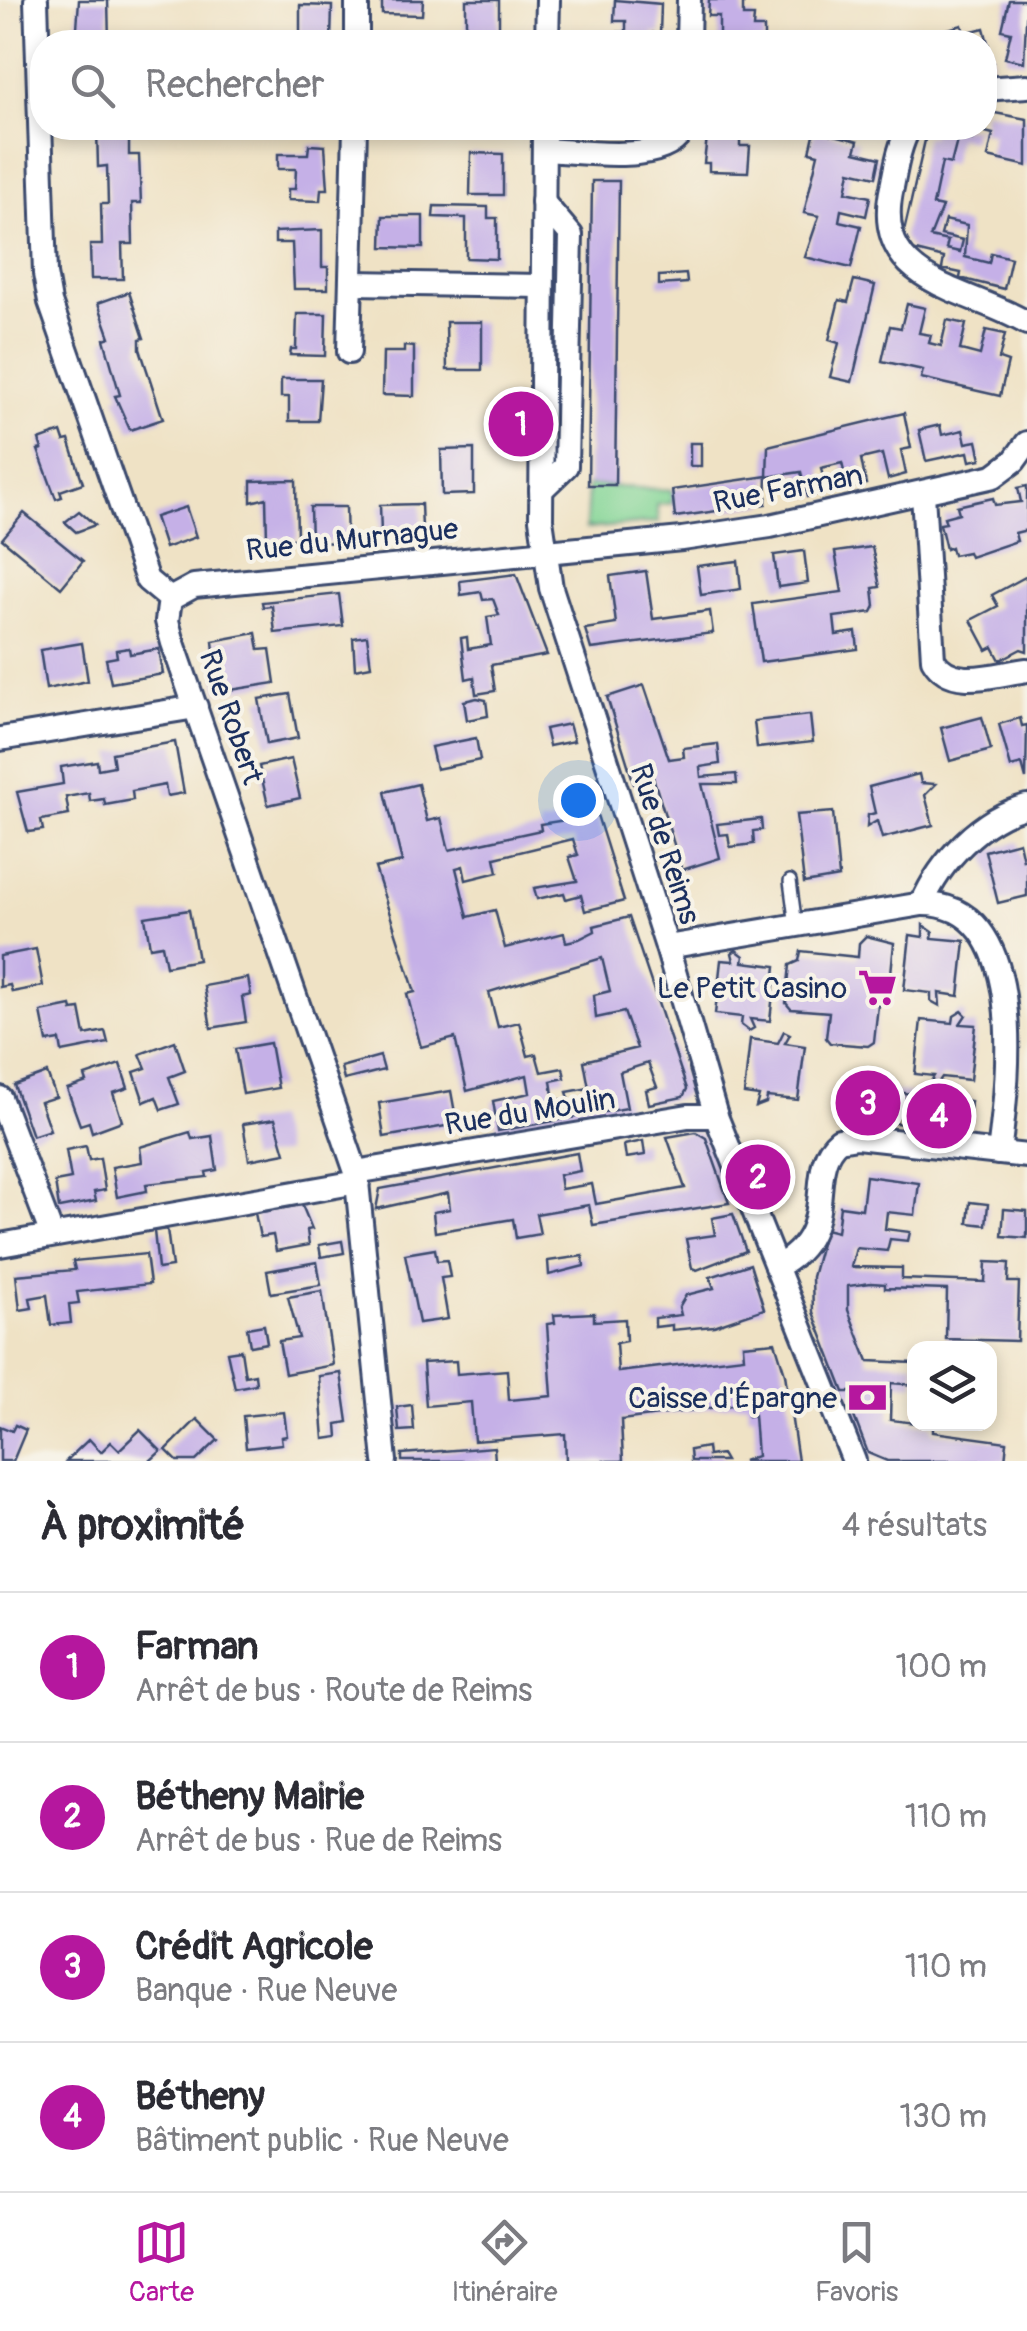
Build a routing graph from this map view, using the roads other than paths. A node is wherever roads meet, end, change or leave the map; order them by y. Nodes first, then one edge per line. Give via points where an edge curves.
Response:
1 (36, 0) edge
2 (357, 0) edge
3 (548, 0) edge
4 (689, 0) edge
5 (37, 30) edge
6 (357, 30) edge
7 (547, 30) edge
8 (688, 30) edge
9 (1027, 86) edge
10 (997, 88) edge
11 (41, 140) edge
12 (356, 140) edge
13 (544, 140) edge
14 (553, 140) edge
15 (677, 140) edge
16 (905, 140) edge
17 (543, 202) junction
18 (352, 284) junction
19 (541, 286) junction
20 (1027, 323) edge
21 (349, 352) dead end
22 (1027, 443) edge
23 (541, 490) junction
24 (923, 494) junction
25 (544, 552) junction
26 (170, 600) junction
27 (1027, 670) edge
28 (196, 707) junction
29 (0, 739) edge
30 (1024, 807) edge
31 (790, 880) dead end
32 (922, 904) junction
33 (796, 926) junction
34 (667, 947) junction
35 (1023, 997) edge
36 (0, 1098) edge
37 (716, 1116) junction
38 (999, 1153) junction
39 (1027, 1156) edge
40 (357, 1177) junction
41 (52, 1234) junction
42 (0, 1244) edge
43 (776, 1267) junction
44 (384, 1461) edge
45 (854, 1461) edge

1 - 5 street, Rue Robert
2 - 6 street
3 - 7 street
4 - 8 street
9 - 10 street
11 - 26 street, Rue Robert via 50,302 148,580
12 - 18 street
13 - 17 street, Rue de Reims
14 - 15 street via 656,152
16 - 20 street via 888,204 898,251 933,281
17 - 19 street, Rue de Reims
17 - 23 street via 571,235 566,466
18 - 19 street
18 - 21 street
19 - 23 street, Rue de Reims
22 - 24 street, Rue Farman via 994,476
23 - 25 street, Rue de Reims
24 - 25 street, Rue Farman via 770,526
24 - 27 street via 932,659 941,673 957,679
25 - 26 street, Rue du Murnague via 194,586
25 - 34 street, Rue de Reims
26 - 28 street, Rue Robert via 167,621
28 - 29 street
28 - 40 street, Rue Robert
30 - 32 street via 968,840
31 - 33 lane
32 - 33 street
32 - 35 street via 956,906 987,924 1010,957
33 - 34 street
34 - 37 street, Rue de Reims
35 - 38 street
36 - 41 street
37 - 40 street, Rue du Moulin
37 - 43 street, Rue de Reims
38 - 39 street
38 - 43 street via 847,1137 828,1154 816,1226 806,1246
40 - 41 street, Rue du Moulin
40 - 44 street, Rue Robert
41 - 42 street, Rue du Moulin
43 - 45 street, Rue de Reims

